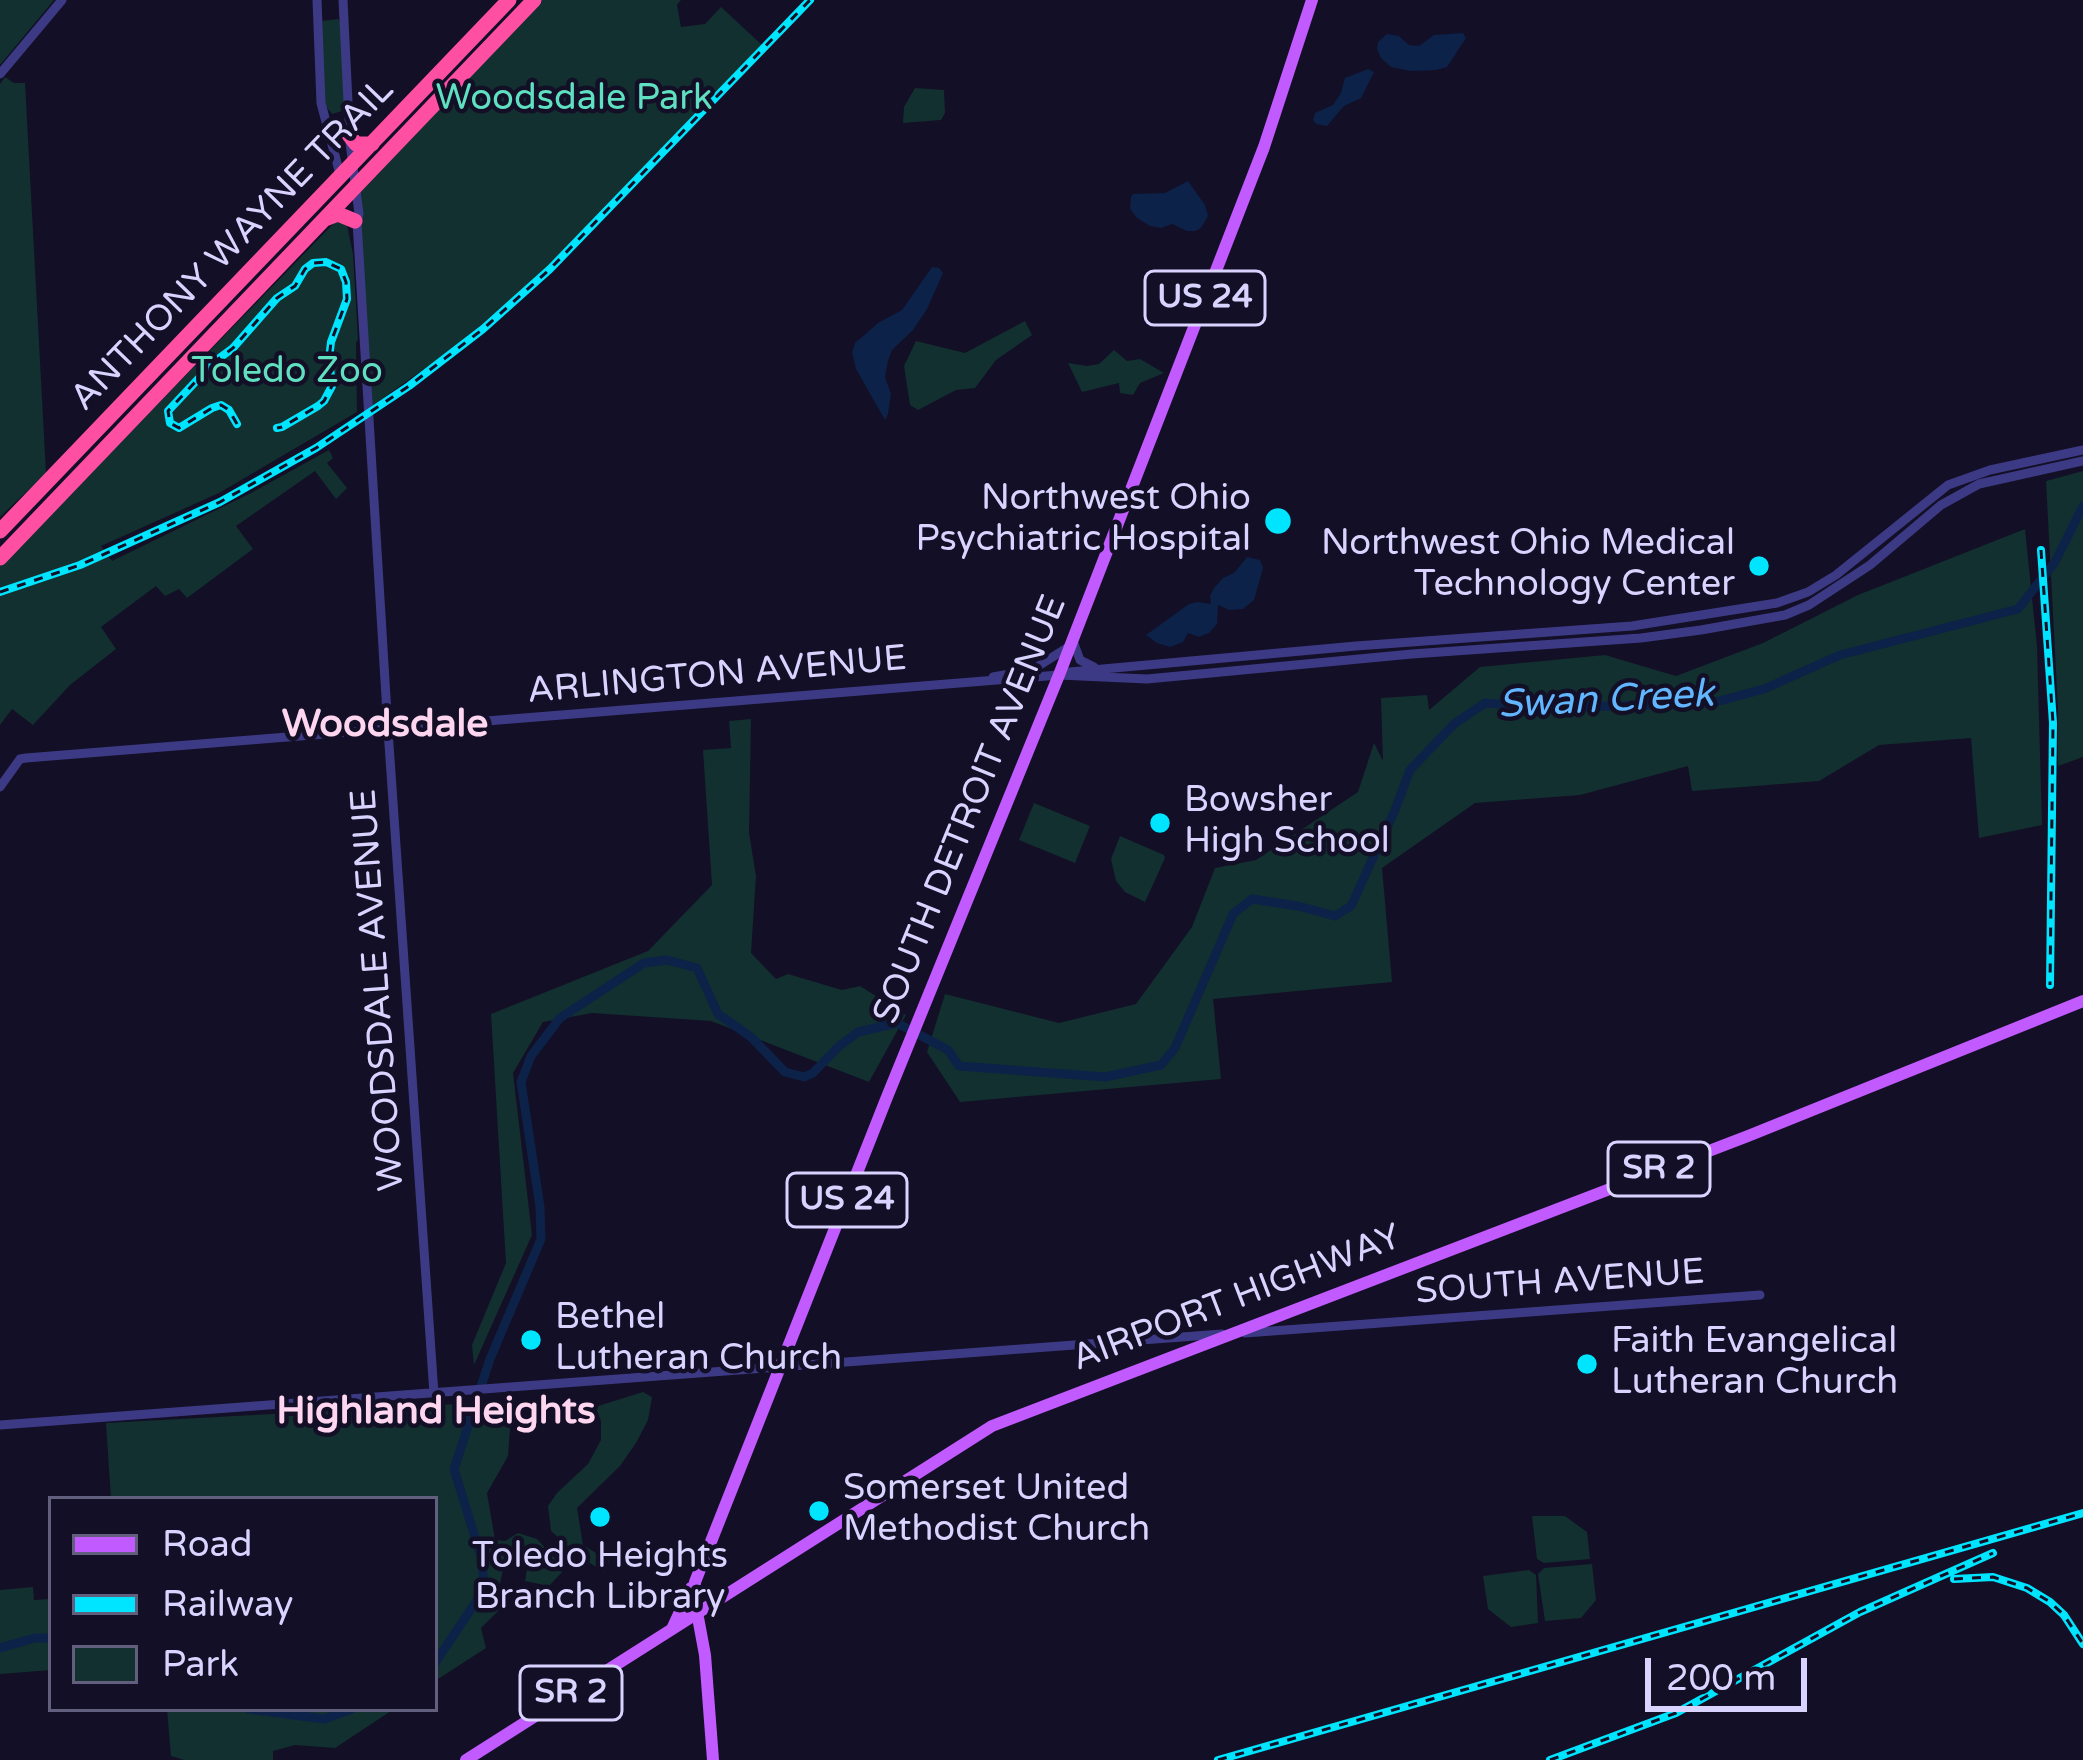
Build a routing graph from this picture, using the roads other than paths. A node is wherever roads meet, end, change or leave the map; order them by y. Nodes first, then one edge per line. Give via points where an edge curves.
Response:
1 (62, 0) edge
2 (317, 0) edge
3 (344, 0) edge
4 (509, 0) edge
5 (534, 0) edge
6 (1312, 0) edge
7 (0, 74) edge
8 (349, 135) junction
9 (372, 144) junction
10 (353, 163) junction
11 (346, 186) junction
12 (322, 220) junction
13 (356, 222) junction
14 (288, 258) junction
15 (2083, 450) edge
16 (2064, 454) junction
17 (2083, 461) edge
18 (1979, 484) junction
19 (0, 531) edge
20 (0, 559) edge
21 (1509, 634) junction
22 (1071, 642) junction
23 (1358, 659) junction
24 (1099, 668) junction
25 (1059, 675) junction
26 (982, 681) junction
27 (388, 730) junction
28 (0, 787) edge
29 (2083, 1001) edge
30 (1760, 1295) dead end
31 (1234, 1334) junction
32 (780, 1369) junction
33 (439, 1394) junction
34 (0, 1425) edge
35 (697, 1576) junction
36 (698, 1612) junction
37 (674, 1628) junction
38 (705, 1655) junction
39 (466, 1760) edge
40 (713, 1760) edge

1 - 7 street
2 - 11 street, WOODSDALE AVENUE via 321,103
3 - 8 street
4 - 9 highway, ANTHONY WAYNE TRAIL
5 - 11 highway, ANTHONY WAYNE TRAIL
6 - 22 main road, SOUTH DETROIT AVENUE / US 24 via 1257,165
8 - 9 highway
8 - 10 street
9 - 10 highway, ANTHONY WAYNE TRAIL
10 - 11 highway, ANTHONY WAYNE TRAIL
11 - 12 highway, ANTHONY WAYNE TRAIL
11 - 13 street, WOODSDALE AVENUE
11 - 14 highway
11 - 19 highway, ANTHONY WAYNE TRAIL
12 - 13 highway via 338,214
12 - 14 highway, ANTHONY WAYNE TRAIL
13 - 27 street, WOODSDALE AVENUE
14 - 20 highway, ANTHONY WAYNE TRAIL
15 - 16 street, ARLINGTON AVENUE
16 - 18 street
16 - 21 street, ARLINGTON AVENUE via 1948,485 1836,575 1792,599 1669,622
17 - 18 street, ARLINGTON AVENUE
18 - 23 street, ARLINGTON AVENUE via 1839,587 1785,615 1641,638
21 - 23 street via 1367,651
21 - 24 street, ARLINGTON AVENUE
22 - 24 street via 1079,660
22 - 25 main road, SOUTH DETROIT AVENUE / US 24
22 - 26 street via 1031,670
23 - 25 street, ARLINGTON AVENUE via 1147,679
24 - 25 street, ARLINGTON AVENUE
25 - 26 street, ARLINGTON AVENUE
25 - 32 main road, SOUTH DETROIT AVENUE / US 24
26 - 27 street, ARLINGTON AVENUE
27 - 28 street, ARLINGTON AVENUE via 20,759
27 - 33 street, WOODSDALE AVENUE
29 - 31 main road, AIRPORT HIGHWAY / SR 2
30 - 31 street, SOUTH AVENUE
31 - 32 street, SOUTH AVENUE
31 - 36 main road, AIRPORT HIGHWAY / SR 2 via 992,1426
32 - 33 street, SOUTH AVENUE
32 - 35 main road, SOUTH DETROIT AVENUE / US 24
33 - 34 street, SOUTH AVENUE
35 - 36 main road, US 24
35 - 37 main road, SOUTH DETROIT AVENUE
36 - 37 main road, AIRPORT HIGHWAY / SR 2
36 - 38 main road, US 24
37 - 38 main road via 696,1635
37 - 39 main road, AIRPORT HIGHWAY / SR 2
38 - 40 main road, US 24

